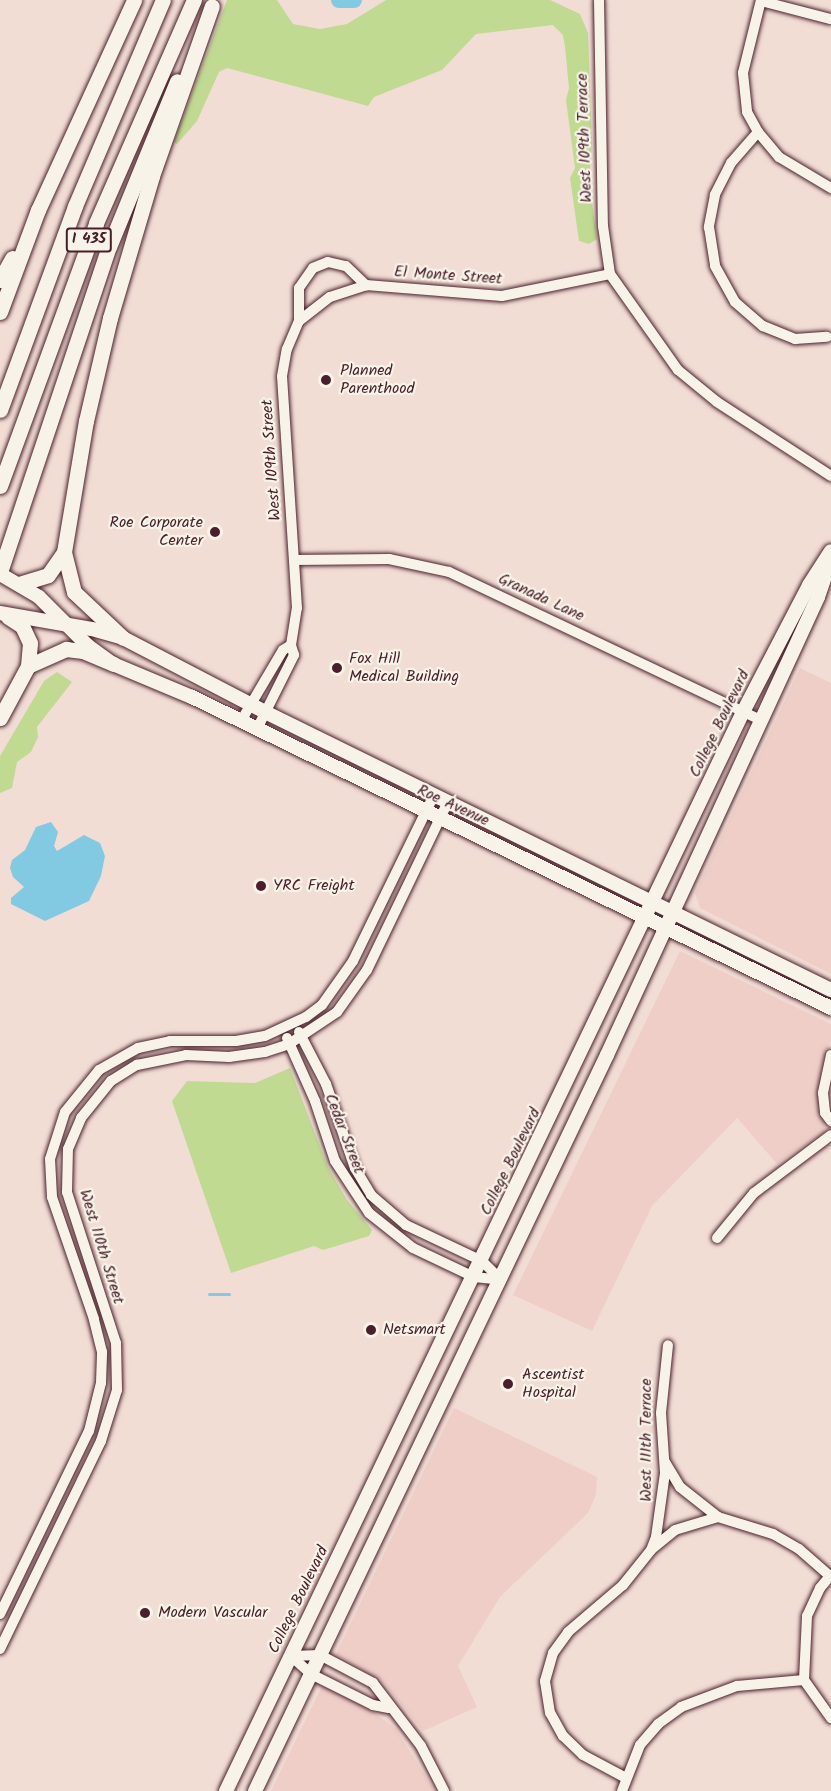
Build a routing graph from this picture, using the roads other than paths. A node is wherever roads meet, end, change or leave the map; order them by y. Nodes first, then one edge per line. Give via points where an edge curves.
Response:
1 (134, 0) edge
2 (163, 0) edge
3 (194, 0) edge
4 (599, 0) edge
5 (761, 1) edge
6 (214, 3) edge
7 (830, 19) edge
8 (758, 132) junction
9 (831, 188) edge
10 (38, 210) junction
11 (610, 274) junction
12 (0, 280) edge
13 (366, 285) junction
14 (0, 312) edge
15 (299, 321) junction
16 (827, 338) dead end
17 (0, 410) edge
18 (831, 476) edge
19 (0, 486) edge
20 (831, 551) edge
21 (64, 552) junction
22 (831, 559) edge
23 (294, 560) junction
24 (0, 573) edge
25 (19, 584) junction
26 (4, 615) edge
27 (68, 626) junction
28 (123, 638) junction
29 (291, 645) junction
30 (113, 664) junction
31 (28, 666) junction
32 (251, 705) junction
33 (743, 712) junction
34 (267, 713) junction
35 (0, 718) edge
36 (760, 720) junction
37 (241, 721) junction
38 (257, 729) junction
39 (434, 795) junction
40 (448, 802) junction
41 (426, 812) junction
42 (440, 818) junction
43 (541, 845) junction
44 (508, 850) junction
45 (568, 858) junction
46 (533, 862) junction
47 (655, 901) junction
48 (674, 910) junction
49 (375, 914) junction
50 (647, 916) junction
51 (391, 921) junction
52 (667, 926) junction
53 (831, 990) edge
54 (831, 1008) edge
55 (294, 1024) junction
56 (282, 1030) junction
57 (302, 1037) junction
58 (290, 1044) junction
59 (831, 1055) edge
60 (831, 1121) edge
61 (831, 1136) edge
62 (406, 1225) junction
63 (395, 1237) junction
64 (717, 1238) dead end
65 (482, 1261) junction
66 (474, 1277) junction
67 (501, 1280) junction
68 (668, 1345) dead end
69 (664, 1459) junction
70 (718, 1517) junction
71 (651, 1550) junction
72 (830, 1576) edge
73 (0, 1614) edge
74 (0, 1650) edge
75 (320, 1655) junction
76 (291, 1656) junction
77 (311, 1674) junction
78 (804, 1680) junction
79 (389, 1708) junction
80 (831, 1718) edge
81 (626, 1778) junction
82 (226, 1791) edge
83 (255, 1791) edge
84 (444, 1791) edge
85 (622, 1791) edge

1 - 10 highway
2 - 17 highway, I 435 via 75,206
3 - 19 highway, I 435 via 96,224
4 - 11 street, West 109th Terrace via 603,226
5 - 7 street
5 - 8 street via 743,74 747,112
6 - 21 highway via 152,176 110,318 86,421
6 - 24 highway via 168,100 109,247
8 - 9 street via 797,171
8 - 16 street via 731,163 715,195 709,227 715,266 735,302 763,326 795,339
10 - 12 highway
10 - 14 highway
11 - 13 street, El Monte Street via 502,296
11 - 18 street via 678,370 717,402
13 - 15 street, El Monte Street via 337,294
13 - 15 street via 346,266 328,262 313,268 299,288
15 - 23 street, West 109th Street via 287,349 282,376
20 - 33 main road, College Boulevard
21 - 25 highway via 48,575
21 - 28 highway via 74,592
22 - 36 main road, College Boulevard via 818,597
23 - 29 street, West 109th Street via 297,608
23 - 33 street, Granada Lane via 389,559 449,572
24 - 25 main road, Roe Avenue
25 - 27 main road, Roe Avenue via 39,597
26 - 27 main road, Roe Avenue
26 - 31 highway via 28,636
27 - 28 main road, Roe Avenue
27 - 30 main road, Roe Avenue
28 - 32 main road, Roe Avenue
29 - 32 street, West 109th Street via 283,650
29 - 34 street, West 109th Street via 294,655
30 - 31 highway via 83,651 66,649
30 - 37 main road, Roe Avenue
31 - 35 highway
32 - 34 main road, Roe Avenue
32 - 37 street, West 109th Street
33 - 36 street, Granada Lane
33 - 47 main road, College Boulevard
34 - 38 street, West 109th Street
34 - 39 main road, Roe Avenue
36 - 48 main road, College Boulevard
37 - 38 main road, Roe Avenue
38 - 41 main road, Roe Avenue
39 - 40 main road, Roe Avenue
39 - 41 street, West 110th Street
40 - 42 street, West 110th Street
40 - 43 main road, Roe Avenue
41 - 42 main road, Roe Avenue
41 - 49 street, West 110th Street
42 - 44 main road, Roe Avenue
42 - 51 street, West 110th Street
43 - 44 main road via 528,852
43 - 45 main road, Roe Avenue
44 - 46 main road, Roe Avenue
45 - 46 main road via 556,863 546,857
45 - 47 main road, Roe Avenue
46 - 50 main road, Roe Avenue
47 - 48 main road, Roe Avenue
47 - 50 main road, College Boulevard
48 - 52 main road, College Boulevard
48 - 53 main road, Roe Avenue
49 - 51 street
49 - 55 street, West 110th Street via 336,988 322,1005
50 - 52 main road, Roe Avenue
50 - 65 main road, College Boulevard
51 - 57 street, West 110th Street via 352,994 321,1026
52 - 54 main road, Roe Avenue
52 - 67 main road, College Boulevard
55 - 56 street, West 110th Street
55 - 57 street, Cedar Street
56 - 58 street, Cedar Street
56 - 73 street, West 110th Street via 248,1040 170,1041 138,1048 99,1070 65,1112 50,1159 52,1197 94,1319 102,1352 101,1383 89,1431
57 - 58 street, West 110th Street
57 - 62 street, Cedar Street via 326,1084 359,1177 380,1203
58 - 63 street, Cedar Street via 344,1179 369,1213
58 - 74 street, West 110th Street via 247,1055 186,1055 138,1065 111,1081 81,1118 68,1149 67,1192 116,1343 117,1390 101,1441
59 - 60 street via 823,1093 825,1113
61 - 64 street via 754,1192
62 - 63 street
62 - 65 street, Cedar Street
63 - 66 street, Cedar Street
65 - 66 main road, College Boulevard
65 - 67 street, Cedar Street
66 - 67 street, Cedar Street
66 - 76 main road, College Boulevard
67 - 75 main road, College Boulevard
68 - 69 street, West 111th Terrace via 661,1413
69 - 70 street via 680,1487
69 - 71 street, West 111th Terrace via 662,1509
70 - 71 street via 675,1530
70 - 72 street via 773,1534 799,1549
71 - 81 street, West 111th Terrace via 622,1585 568,1632 553,1653 545,1681 550,1713 563,1736 583,1755
72 - 78 street via 815,1596 807,1616
75 - 76 street
75 - 77 main road, College Boulevard
75 - 79 street via 373,1683 384,1694
76 - 77 street
76 - 82 main road, College Boulevard
77 - 79 street via 373,1705
77 - 83 main road, College Boulevard
78 - 80 street
78 - 81 street via 736,1686 681,1707 651,1731 635,1753
79 - 84 street via 421,1746
81 - 85 street

